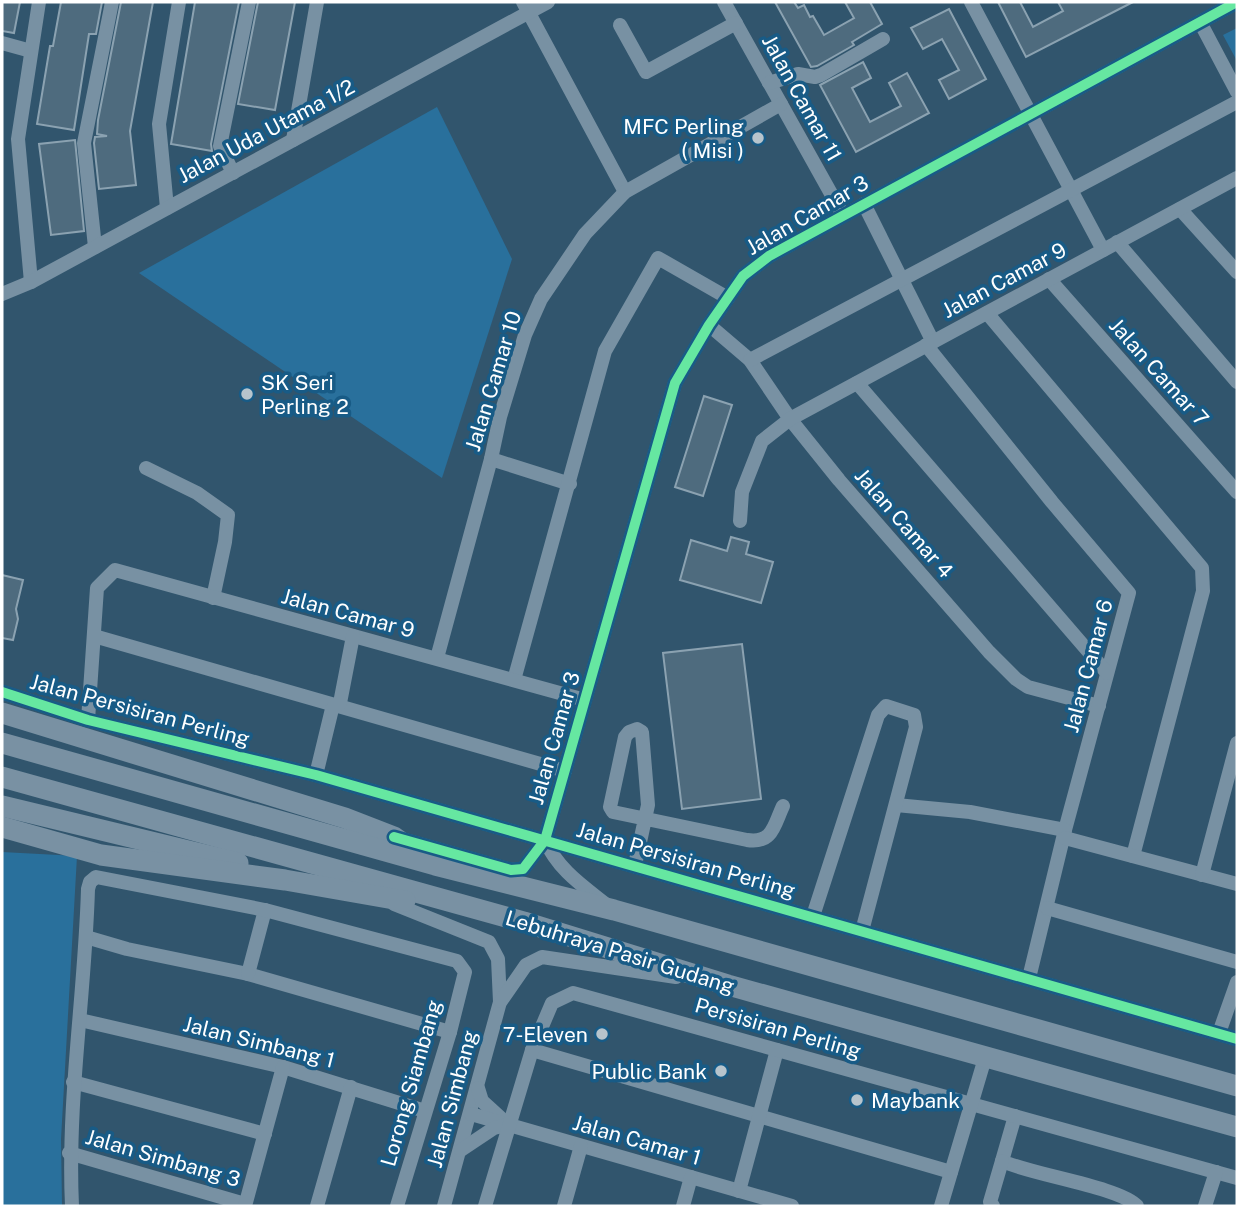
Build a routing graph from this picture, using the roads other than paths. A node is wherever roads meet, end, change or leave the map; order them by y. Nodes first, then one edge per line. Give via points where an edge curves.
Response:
1 (39, 2) edge
2 (112, 2) edge
3 (179, 2) edge
4 (249, 2) edge
5 (317, 2) edge
6 (548, 2) edge
7 (724, 2) edge
8 (971, 2) edge
9 (1237, 2) edge
10 (526, 7) edge
11 (1200, 22) junction
12 (736, 23) junction
13 (620, 25) dead end
14 (883, 39) dead end
15 (2, 43) edge
16 (31, 51) junction
17 (769, 83) junction
18 (1237, 92) edge
19 (1237, 102) edge
20 (781, 104) junction
21 (1032, 113) junction
22 (293, 140) junction
23 (233, 173) junction
24 (1237, 178) edge
25 (1072, 189) junction
26 (625, 192) junction
27 (864, 204) junction
28 (167, 208) junction
29 (1180, 209) junction
30 (842, 215) junction
31 (1117, 242) junction
32 (95, 247) junction
33 (1103, 250) junction
34 (1237, 272) edge
35 (902, 279) junction
36 (1049, 279) junction
37 (31, 282) junction
38 (2, 294) edge
39 (728, 298) junction
40 (987, 313) junction
41 (709, 325) junction
42 (930, 344) junction
43 (750, 360) junction
44 (1237, 382) edge
45 (856, 383) junction
46 (790, 419) junction
47 (491, 459) junction
48 (146, 468) dead end
49 (570, 484) junction
50 (1236, 488) edge
51 (740, 520) dead end
52 (213, 598) junction
53 (94, 636) junction
54 (353, 636) junction
55 (437, 658) junction
56 (1107, 673) junction
57 (514, 680) junction
58 (2, 692) edge
59 (584, 700) junction
60 (335, 706) junction
61 (1099, 706) junction
62 (2, 713) edge
63 (88, 720) junction
64 (2, 743) edge
65 (1237, 743) edge
66 (565, 771) junction
67 (316, 775) junction
68 (2, 777) edge
69 (896, 805) junction
70 (2, 806) edge
71 (783, 806) dead end
72 (647, 818) junction
73 (2, 827) edge
74 (1065, 834) junction
75 (394, 837) junction
76 (545, 840) junction
77 (1133, 856) junction
78 (435, 865) junction
79 (635, 866) junction
80 (1202, 874) junction
81 (285, 880) junction
82 (1237, 884) edge
83 (370, 895) junction
84 (1047, 908) junction
85 (265, 910) junction
86 (614, 910) junction
87 (813, 916) junction
88 (524, 922) junction
89 (862, 930) junction
90 (86, 937) junction
91 (1237, 962) edge
92 (248, 974) junction
93 (1029, 978) junction
94 (1237, 982) edge
95 (728, 985) junction
96 (500, 1002) junction
97 (80, 1020) junction
98 (450, 1032) junction
99 (1219, 1033) junction
100 (1237, 1039) edge
101 (532, 1050) junction
102 (777, 1050) junction
103 (985, 1058) junction
104 (283, 1067) junction
105 (74, 1082) junction
106 (1237, 1086) edge
107 (351, 1087) junction
108 (478, 1088) junction
109 (971, 1104) junction
110 (425, 1111) junction
111 (471, 1114) junction
112 (1015, 1116) junction
113 (759, 1117) junction
114 (509, 1125) junction
115 (1237, 1127) edge
116 (264, 1134) junction
117 (581, 1146) junction
118 (461, 1150) junction
119 (69, 1153) junction
120 (1002, 1161) junction
121 (951, 1172) junction
122 (1216, 1172) junction
123 (691, 1177) junction
124 (1237, 1178) edge
125 (739, 1191) junction
126 (767, 1203) edge
127 (245, 1205) edge
128 (72, 1206) edge
129 (317, 1206) edge
130 (397, 1206) edge
131 (444, 1206) edge
132 (485, 1206) edge
133 (564, 1206) edge
134 (683, 1206) edge
135 (792, 1206) edge
136 (942, 1206) edge
137 (993, 1206) edge
138 (1137, 1206) edge
139 (1205, 1206) edge

1 - 16 street
2 - 32 street via 84,143
3 - 28 street via 159,124
4 - 23 street via 220,146
5 - 22 street
6 - 10 street, Jalan Uda Utama 1/2
7 - 12 street, Jalan Camar 11
8 - 21 street
9 - 11 street, Jalan Camar 3
10 - 22 street, Jalan Uda Utama 1/2
10 - 26 street
11 - 18 street
11 - 21 street, Jalan Camar 3
12 - 13 street via 646,72
12 - 17 street, Jalan Camar 11
14 - 17 street via 815,78 798,74
15 - 16 street
16 - 37 street via 18,139
17 - 20 street, Jalan Camar 11
19 - 25 street
20 - 26 street, Jalan Camar 10
20 - 30 street, Jalan Camar 11
21 - 25 street
21 - 27 street, Jalan Camar 3
22 - 23 street, Jalan Uda Utama 1/2
23 - 28 street, Jalan Uda Utama 1/2
24 - 29 street, Jalan Camar 9
25 - 33 street
25 - 35 street
26 - 47 street, Jalan Camar 10 via 584,234 541,299 499,417
27 - 30 street, Jalan Camar 3
27 - 35 street
28 - 32 street, Jalan Uda Utama 1/2
29 - 31 street, Jalan Camar 9
29 - 34 street
30 - 39 street, Jalan Camar 3 via 755,265
31 - 33 street, Jalan Camar 9
31 - 44 street
32 - 37 street, Jalan Uda Utama 1/2
33 - 36 street, Jalan Camar 9
35 - 42 street
35 - 43 street
36 - 40 street, Jalan Camar 9
36 - 50 street, Jalan Camar 7
37 - 38 street, Jalan Uda Utama 1/2
39 - 41 street, Jalan Camar 3
39 - 49 street via 658,258 605,351
40 - 42 street, Jalan Camar 9
40 - 77 street via 1202,568 1203,591
41 - 43 street, Jalan Camar 4
41 - 59 street, Jalan Camar 3 via 675,383
42 - 45 street, Jalan Camar 9
42 - 56 street, Jalan Camar 6 via 1129,593
43 - 46 street, Jalan Camar 4
45 - 46 street, Jalan Camar 9
45 - 56 street
46 - 51 street, Jalan Camar 9 via 762,441 742,492
46 - 61 street, Jalan Camar 4 via 1016,679 1042,692
47 - 49 street
47 - 55 street, Jalan Camar 10
48 - 52 street via 197,493 228,515
49 - 57 street
52 - 53 street, Jalan Camar 9 via 115,570 97,588
52 - 54 street, Jalan Camar 9
53 - 60 street
53 - 63 street
54 - 55 street, Jalan Camar 9
54 - 60 street via 340,703
55 - 57 street, Jalan Camar 9
56 - 61 street, Jalan Camar 6
57 - 59 street, Jalan Camar 9
58 - 63 street, Jalan Persisiran Perling
59 - 66 street, Jalan Camar 3
60 - 66 street
60 - 67 street
61 - 74 street, Jalan Camar 6
62 - 75 highway
63 - 67 street, Jalan Persisiran Perling
64 - 78 highway, Lebuhraya Pasir Gudang
65 - 80 street
66 - 76 street, Jalan Camar 3
67 - 76 street, Jalan Persisiran Perling
68 - 88 highway, Lebuhraya Pasir Gudang
69 - 74 street via 970,813
69 - 87 street via 916,727 914,715 886,706 877,715
69 - 89 street
70 - 81 highway via 234,862
71 - 72 street via 770,834 759,841
72 - 72 street via 613,812 610,807 625,737 637,729 642,732
72 - 79 street
73 - 81 highway via 101,855
74 - 77 street
74 - 84 street, Jalan Camar 6
75 - 76 street via 511,870 523,869
75 - 78 highway
76 - 79 street, Jalan Persisiran Perling
76 - 86 street via 565,872
77 - 80 street
78 - 86 highway, Lebuhraya Pasir Gudang
79 - 87 street, Jalan Persisiran Perling
80 - 82 street
81 - 83 highway
83 - 88 highway
83 - 96 street via 489,942 498,959
84 - 91 street
84 - 93 street, Jalan Camar 6
85 - 90 street via 96,877 88,889
85 - 92 street
85 - 98 street, Lorong Siambang via 457,961 465,972
86 - 106 highway, Lebuhraya Pasir Gudang
87 - 89 street, Jalan Persisiran Perling
88 - 95 highway, Lebuhraya Pasir Gudang
89 - 93 street, Jalan Persisiran Perling
90 - 92 street
90 - 97 street
92 - 98 street
93 - 99 street, Jalan Persisiran Perling
94 - 99 street
95 - 96 street via 542,957 526,965
95 - 103 highway, Lebuhraya Pasir Gudang
96 - 108 street, Jalan Simbang
97 - 104 street, Jalan Simbang 1
97 - 105 street
98 - 110 street, Lorong Siambang
99 - 100 street, Jalan Persisiran Perling
101 - 102 street, Persisiran Perling via 552,1003 573,993
101 - 113 street
101 - 114 street
102 - 109 street, Persisiran Perling
102 - 113 street
103 - 109 street
103 - 115 highway, Lebuhraya Pasir Gudang
104 - 107 street, Jalan Simbang 1
104 - 116 street
105 - 116 street
105 - 119 street
107 - 110 street, Jalan Simbang 1
107 - 129 street
108 - 111 street, Jalan Simbang
108 - 114 street via 482,1101
109 - 112 street, Persisiran Perling
109 - 121 street
110 - 130 street, Lorong Siambang
111 - 114 street, Jalan Camar 1
111 - 118 street, Jalan Simbang
112 - 120 street
112 - 122 street, Persisiran Perling
113 - 121 street
113 - 125 street
114 - 117 street, Jalan Camar 1
114 - 118 street via 494,1128
114 - 132 street
116 - 127 street
117 - 123 street, Jalan Camar 1
117 - 133 street
118 - 131 street, Jalan Simbang
119 - 127 street, Jalan Simbang 3
119 - 128 street
120 - 137 street via 990,1202
120 - 138 street via 1123,1196
121 - 136 street
122 - 124 street, Persisiran Perling
122 - 139 street
123 - 125 street, Jalan Camar 1
123 - 134 street
125 - 126 street, Jalan Camar 1
126 - 135 street, Jalan Camar 1

